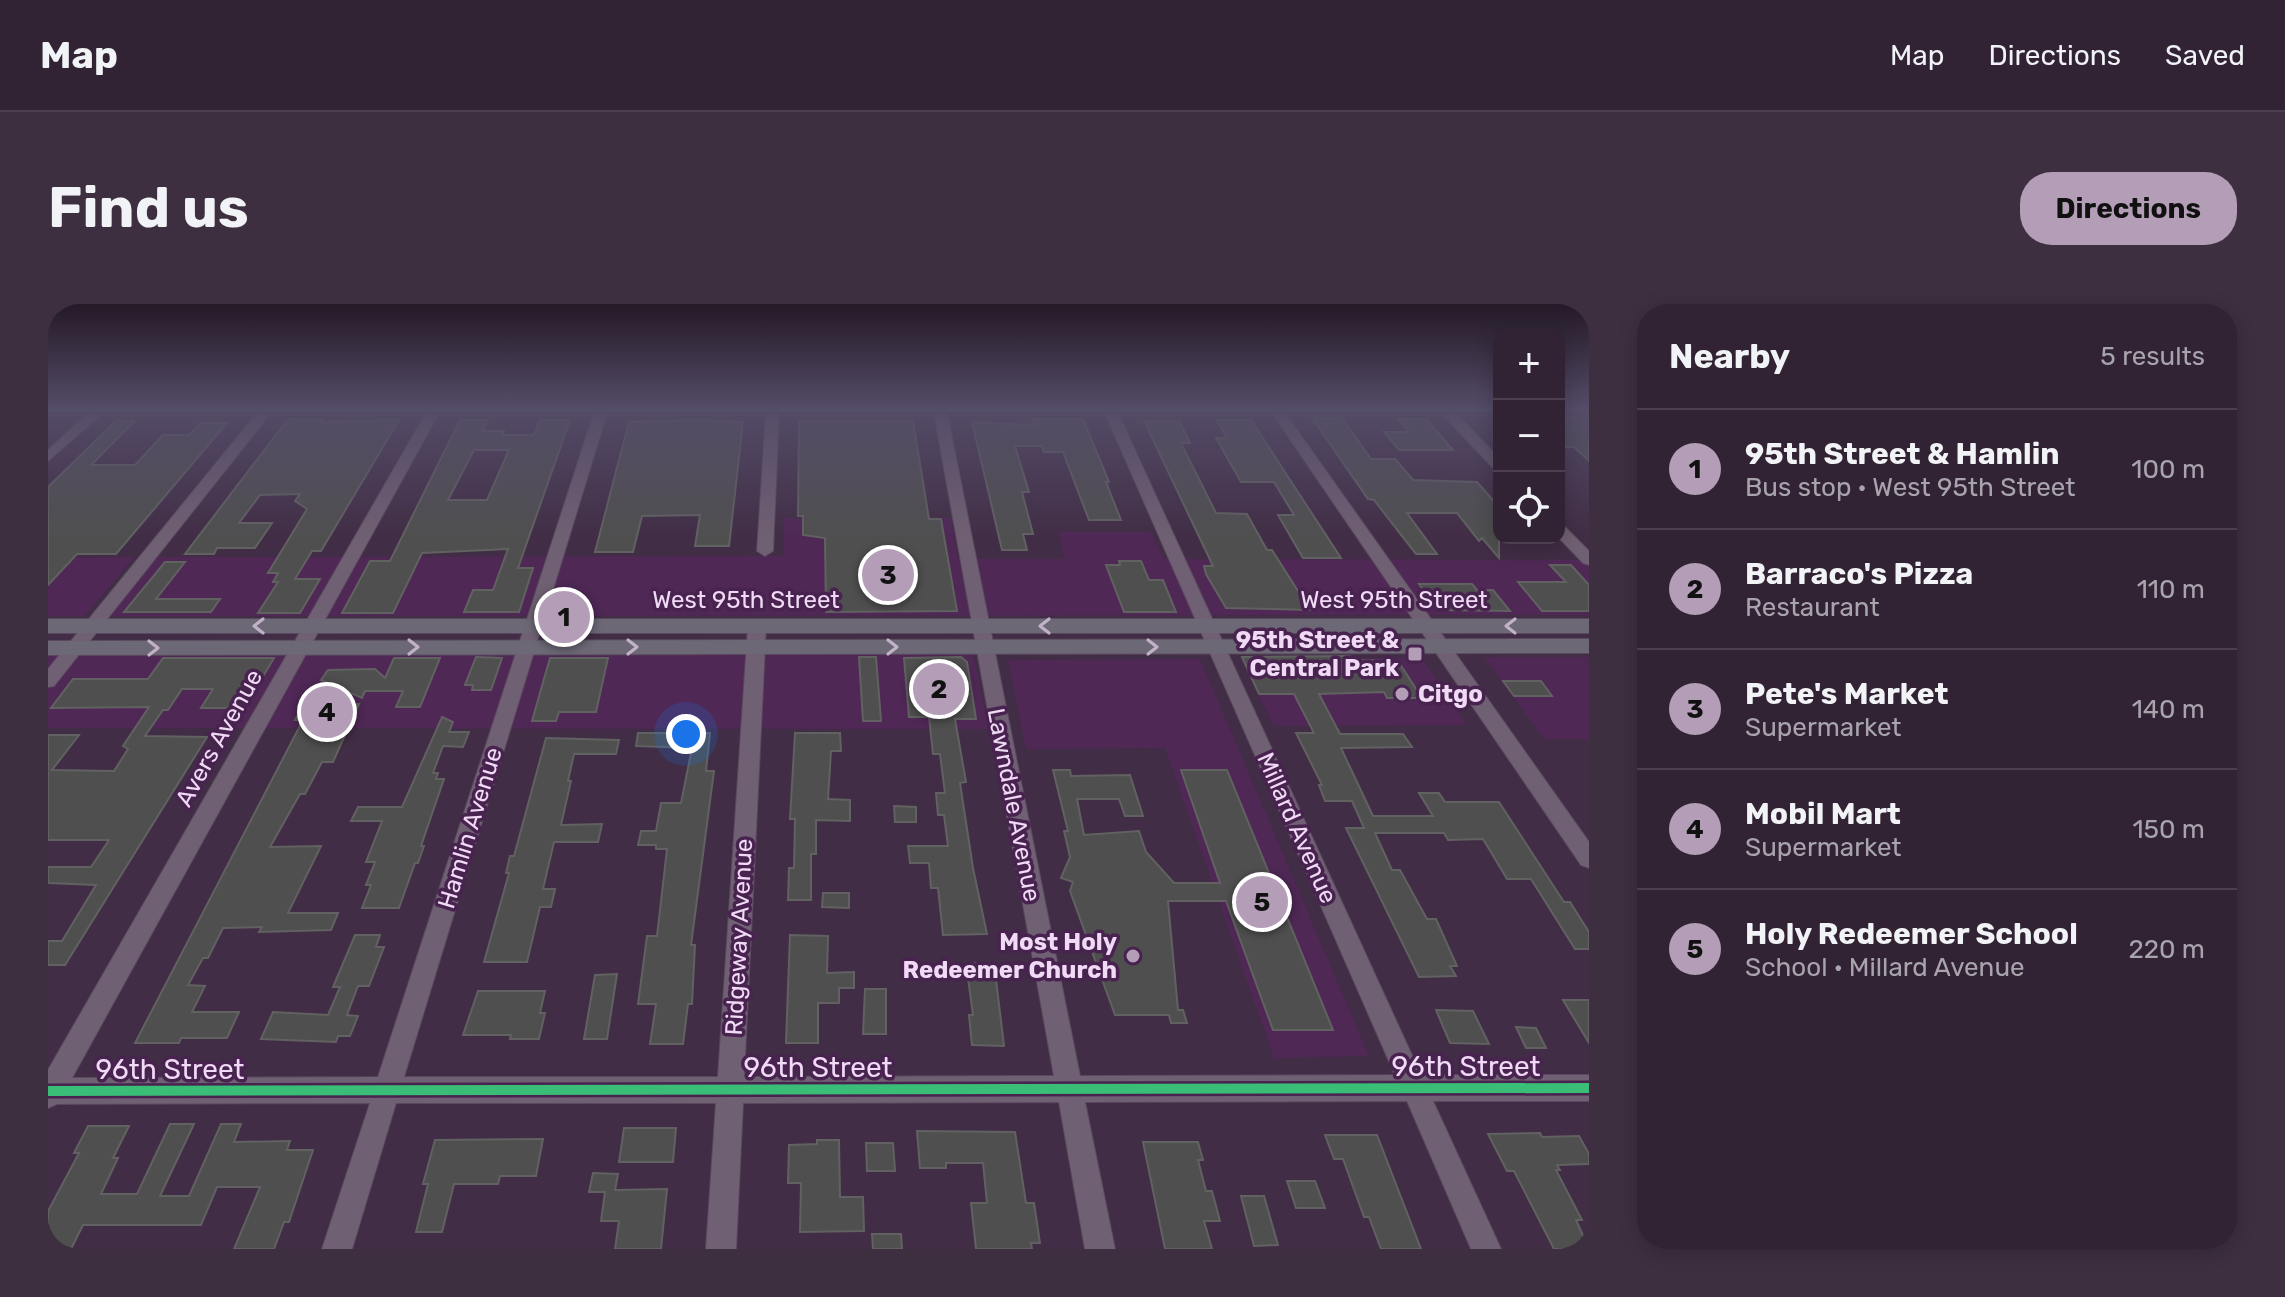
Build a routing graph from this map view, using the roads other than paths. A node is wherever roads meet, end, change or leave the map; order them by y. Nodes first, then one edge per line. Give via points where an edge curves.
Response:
1 (233, 451) edge
2 (411, 451) edge
3 (588, 451) edge
4 (771, 451) edge
5 (947, 451) edge
6 (1128, 451) edge
7 (1305, 451) edge
8 (1565, 535) edge
9 (765, 551) dead end
10 (1589, 560) edge
11 (48, 626) edge
12 (92, 626) junction
13 (312, 626) junction
14 (1426, 626) junction
15 (1589, 626) edge
16 (981, 636) junction
17 (1211, 636) junction
18 (530, 637) junction
19 (756, 637) junction
20 (1589, 646) edge
21 (300, 647) junction
22 (1440, 647) junction
23 (48, 648) edge
24 (75, 648) junction
25 (48, 681) edge
26 (1589, 859) edge
27 (1414, 1088) junction
28 (1589, 1088) edge
29 (1069, 1089) junction
30 (387, 1090) junction
31 (730, 1090) junction
32 (49, 1092) edge
33 (337, 1249) edge
34 (721, 1249) edge
35 (1100, 1249) edge
36 (1486, 1249) edge

1 - 12 street
2 - 13 street, Avers Avenue
3 - 18 street, Hamlin Avenue
4 - 9 street
5 - 16 street, Lawndale Avenue
6 - 17 street, Millard Avenue
7 - 14 street
8 - 10 street
11 - 12 main road, West 95th Street
13 -> 12 main road, West 95th Street
12 - 24 street
13 - 18 main road, West 95th Street
13 - 21 street, Avers Avenue
15 -> 14 main road, West 95th Street
14 - 17 main road, West 95th Street
14 - 22 street
16 - 17 main road, West 95th Street
16 - 19 main road, West 95th Street
16 - 29 street, Lawndale Avenue
17 - 22 main road, West 95th Street
17 - 27 street, Millard Avenue
18 - 19 main road, West 95th Street
21 -> 18 main road, West 95th Street
18 - 30 street, Hamlin Avenue
19 - 31 street, Ridgeway Avenue
20 - 22 main road, West 95th Street
24 -> 21 main road, West 95th Street
21 - 32 street, Avers Avenue
22 - 26 street
23 - 24 main road, West 95th Street
24 - 25 street
27 - 28 street, 96th Street
27 - 29 street, 96th Street
27 - 36 street, Millard Avenue
29 - 31 street, 96th Street
29 - 35 street, Lawndale Avenue
30 - 31 street, 96th Street
30 - 32 street, 96th Street
30 - 33 street, Hamlin Avenue
31 - 34 street, Ridgeway Avenue

